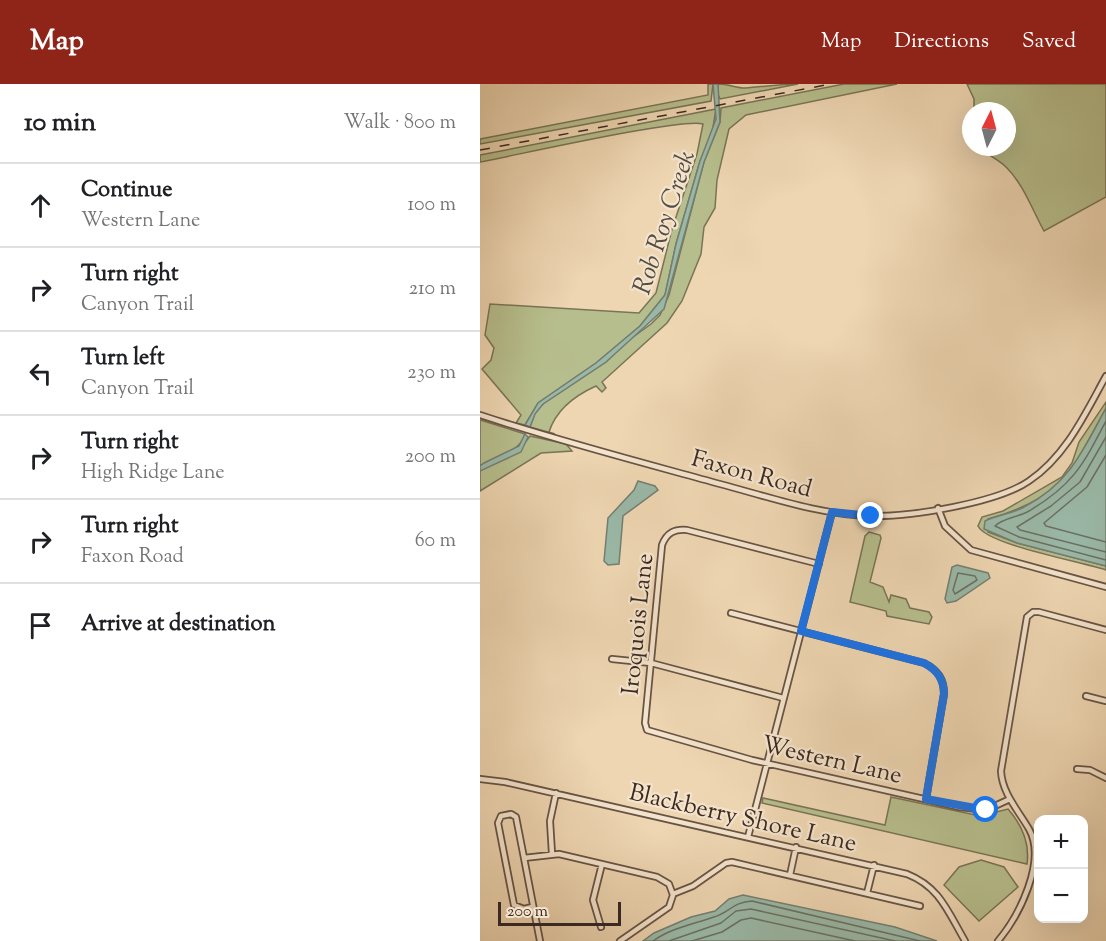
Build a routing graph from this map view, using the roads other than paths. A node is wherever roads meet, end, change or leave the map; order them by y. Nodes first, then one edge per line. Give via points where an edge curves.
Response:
1 (1106, 376) edge
2 (480, 415) edge
3 (938, 508) junction
4 (832, 512) junction
5 (819, 564) junction
6 (1106, 587) edge
7 (731, 613) dead end
8 (1106, 630) edge
9 (801, 631) junction
10 (612, 659) dead end
11 (651, 663) junction
12 (1086, 696) dead end
13 (783, 698) junction
14 (1106, 701) edge
15 (647, 730) joint
16 (766, 763) junction
17 (1077, 769) dead end
18 (1106, 778) edge
19 (480, 779) edge
20 (556, 793) junction
21 (926, 799) junction
22 (1010, 799) junction
23 (748, 837) junction
24 (796, 847) junction
25 (552, 854) junction
26 (524, 858) junction
27 (602, 864) junction
28 (874, 865) junction
29 (790, 874) junction
30 (867, 893) junction
31 (673, 894) junction
32 (920, 906) dead end
33 (532, 907) junction
34 (601, 927) dead end
35 (540, 941) edge
36 (620, 941) edge
37 (965, 941) edge
38 (998, 941) edge

1 - 3 street, Faxon Road via 1074,432 1043,471 1006,492
2 - 4 street, Faxon Road via 623,458
3 - 4 street, Faxon Road via 871,516
3 - 6 street via 945,526 972,550
4 - 5 street
5 - 9 street
5 - 11 street, Iroquois Lane via 687,530 670,532 662,545
7 - 9 street
8 - 22 street via 1042,613 1031,614 1026,620 1001,771
9 - 13 street
9 - 21 street via 924,663 936,671 944,694
10 - 11 street
11 - 13 street
11 - 15 street, Iroquois Lane
12 - 14 street
13 - 16 street
15 - 16 street, Western Lane
16 - 21 street, Western Lane
16 - 23 street
17 - 18 street
19 - 20 street, Blackberry Shore Lane
20 - 23 street, Blackberry Shore Lane
20 - 25 street via 550,821
21 - 22 street, Western Lane via 979,810
22 - 38 street via 1030,831 1035,855 1023,900
23 - 24 street, Blackberry Shore Lane
24 - 28 street, Blackberry Shore Lane
24 - 29 street
25 - 26 street
25 - 27 street
26 - 33 street
26 - 33 street via 516,817 501,816 498,823 514,905
27 - 31 street via 659,877 669,884
27 - 34 street via 593,900
28 - 30 street
28 - 37 street, Blackberry Shore Lane via 908,873 933,889
29 - 30 street
29 - 31 street via 732,862 687,890
30 - 32 street
31 - 36 street via 669,907
33 - 35 street

